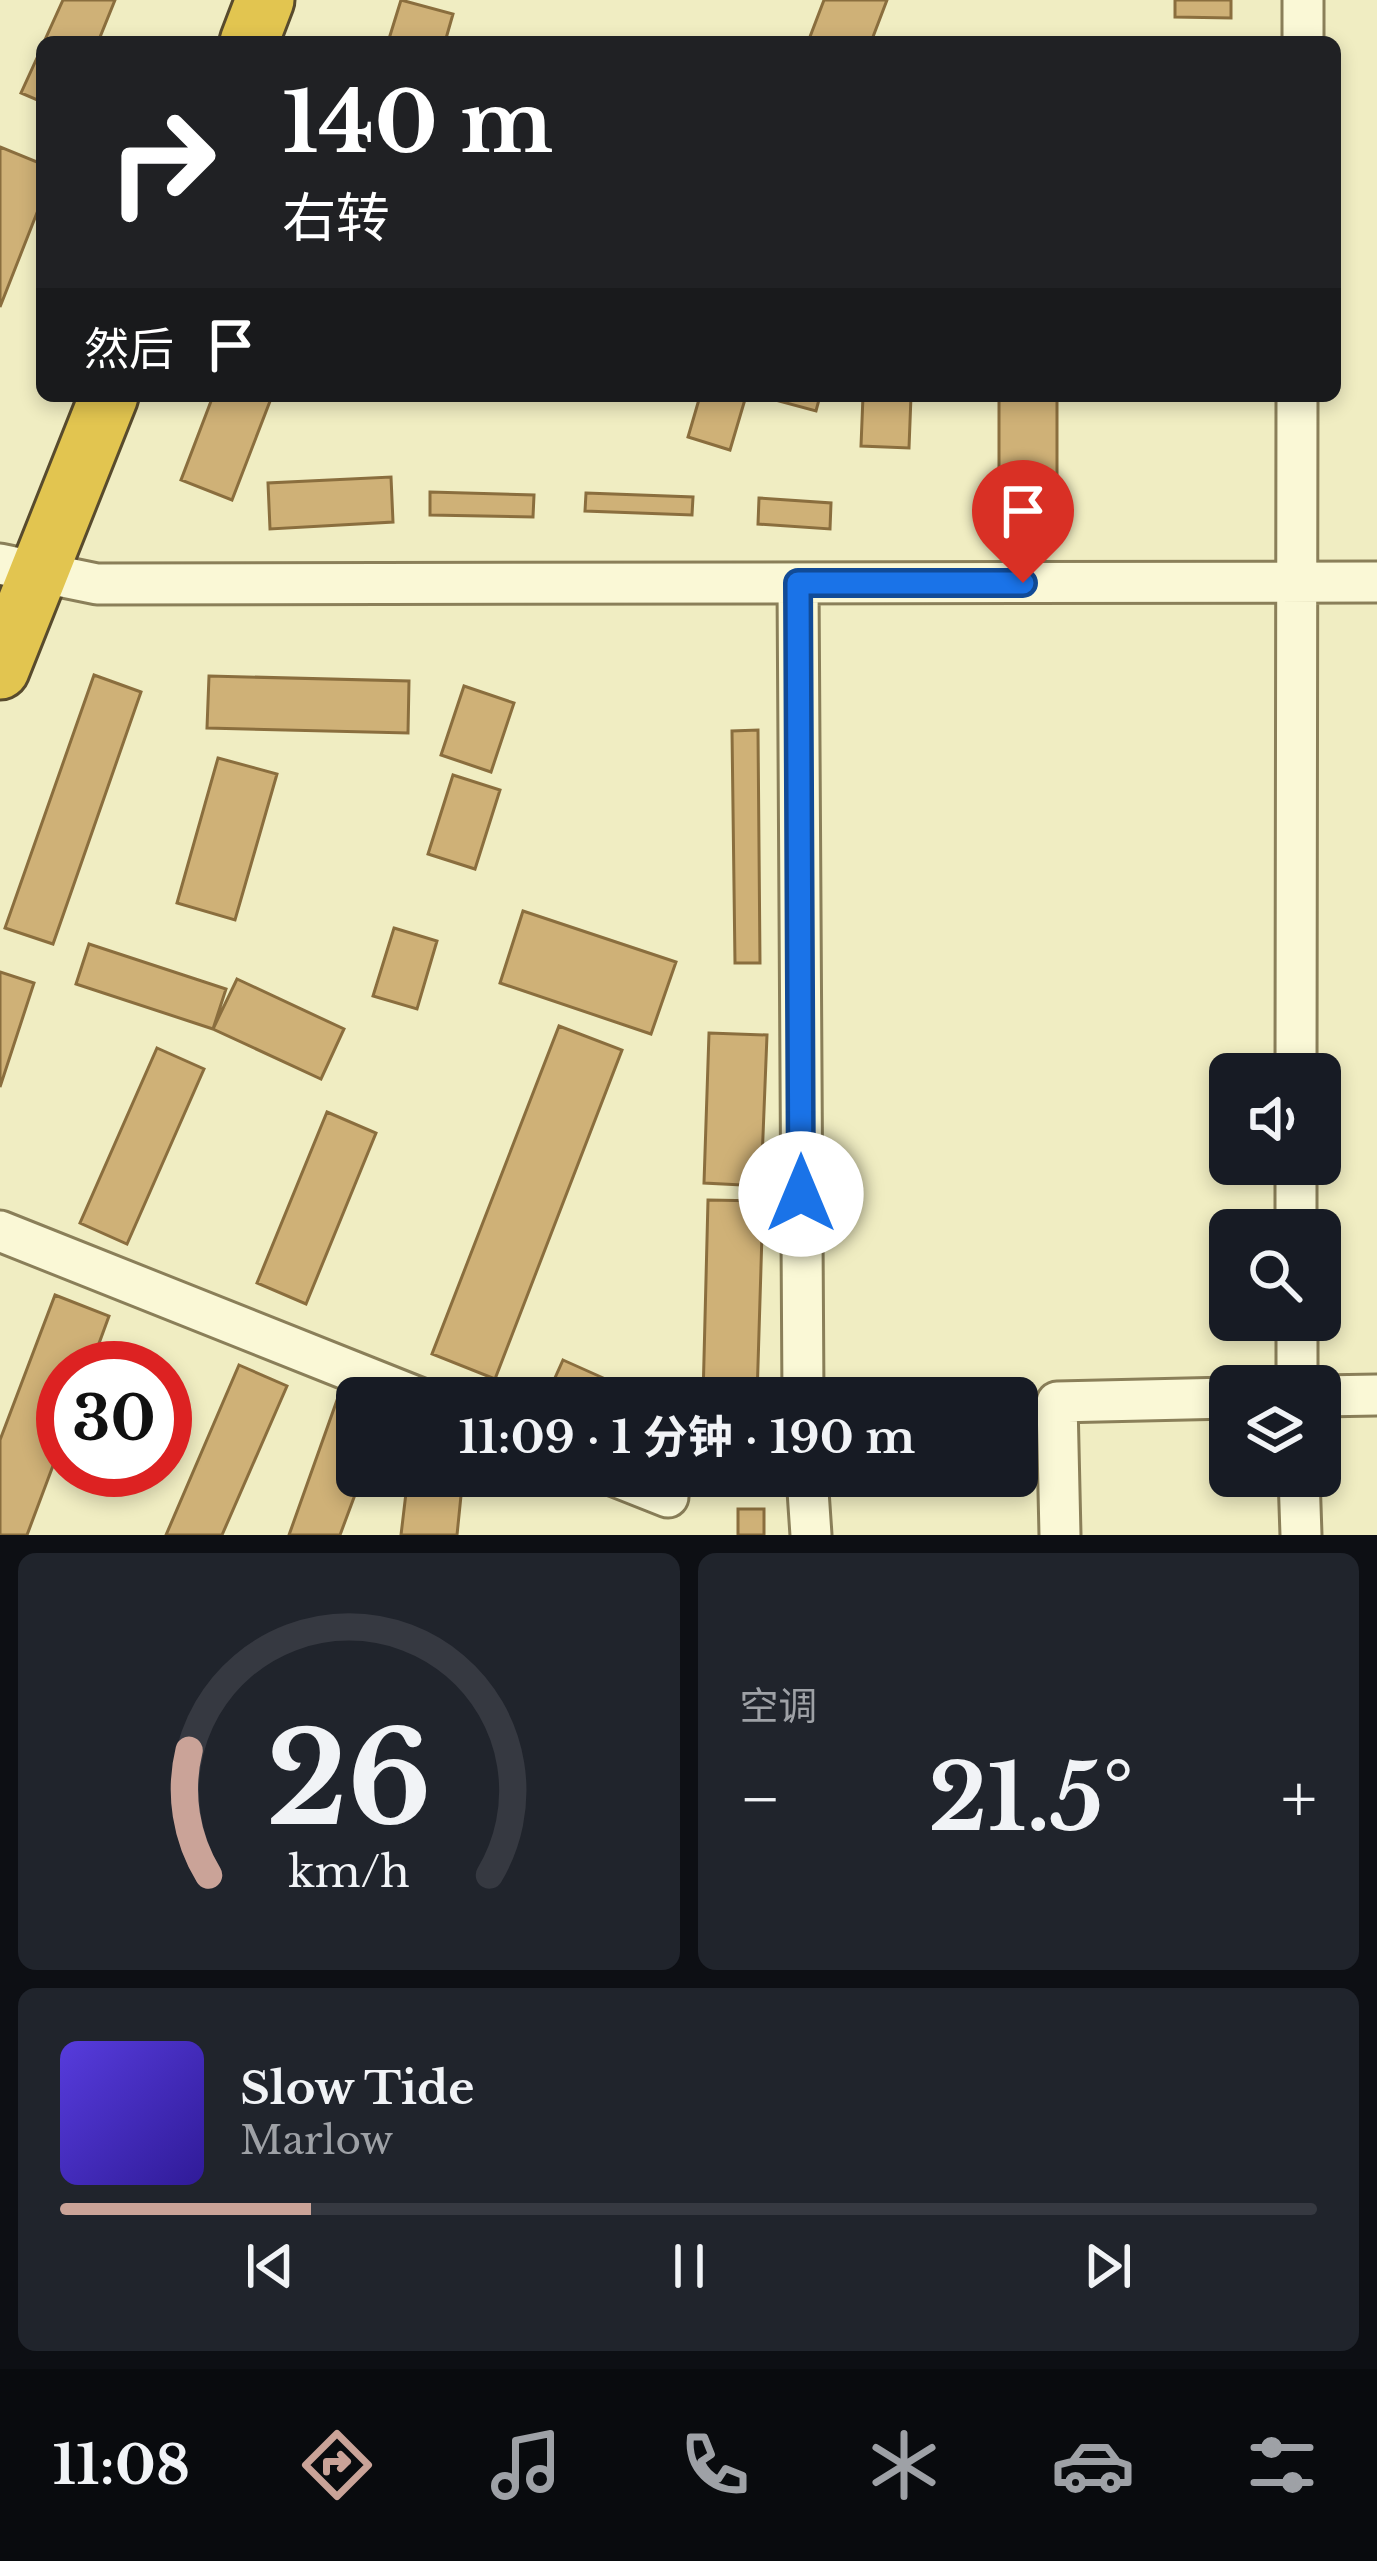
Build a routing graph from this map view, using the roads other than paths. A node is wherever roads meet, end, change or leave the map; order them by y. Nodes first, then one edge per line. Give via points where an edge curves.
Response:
1 (224, 0) edge
2 (265, 0) edge
3 (1304, 0) edge
4 (210, 36) edge
5 (251, 36) edge
6 (1303, 36) edge
7 (67, 402) edge
8 (106, 402) edge
9 (1297, 402) edge
10 (11, 568) edge
11 (1377, 582) edge
12 (798, 583) junction
13 (1294, 583) junction
14 (0, 670) edge
15 (1296, 1053) edge
16 (0, 1231) edge
17 (366, 1377) edge
18 (803, 1377) edge
19 (1377, 1395) edge
20 (1341, 1396) edge
21 (1209, 1398) edge
22 (808, 1497) edge
23 (1300, 1497) edge
24 (811, 1535) edge
25 (1060, 1535) edge
26 (1301, 1535) edge

1 - 4 highway
2 - 5 highway
3 - 6 street
7 - 10 highway
8 - 10 highway
9 - 13 street
10 - 12 street via 97,584
10 - 14 highway
11 - 13 street
12 - 13 street
12 - 18 street
13 - 15 street
16 - 17 street
19 - 20 street
21 - 25 street via 1057,1402
22 - 24 street
23 - 26 street

